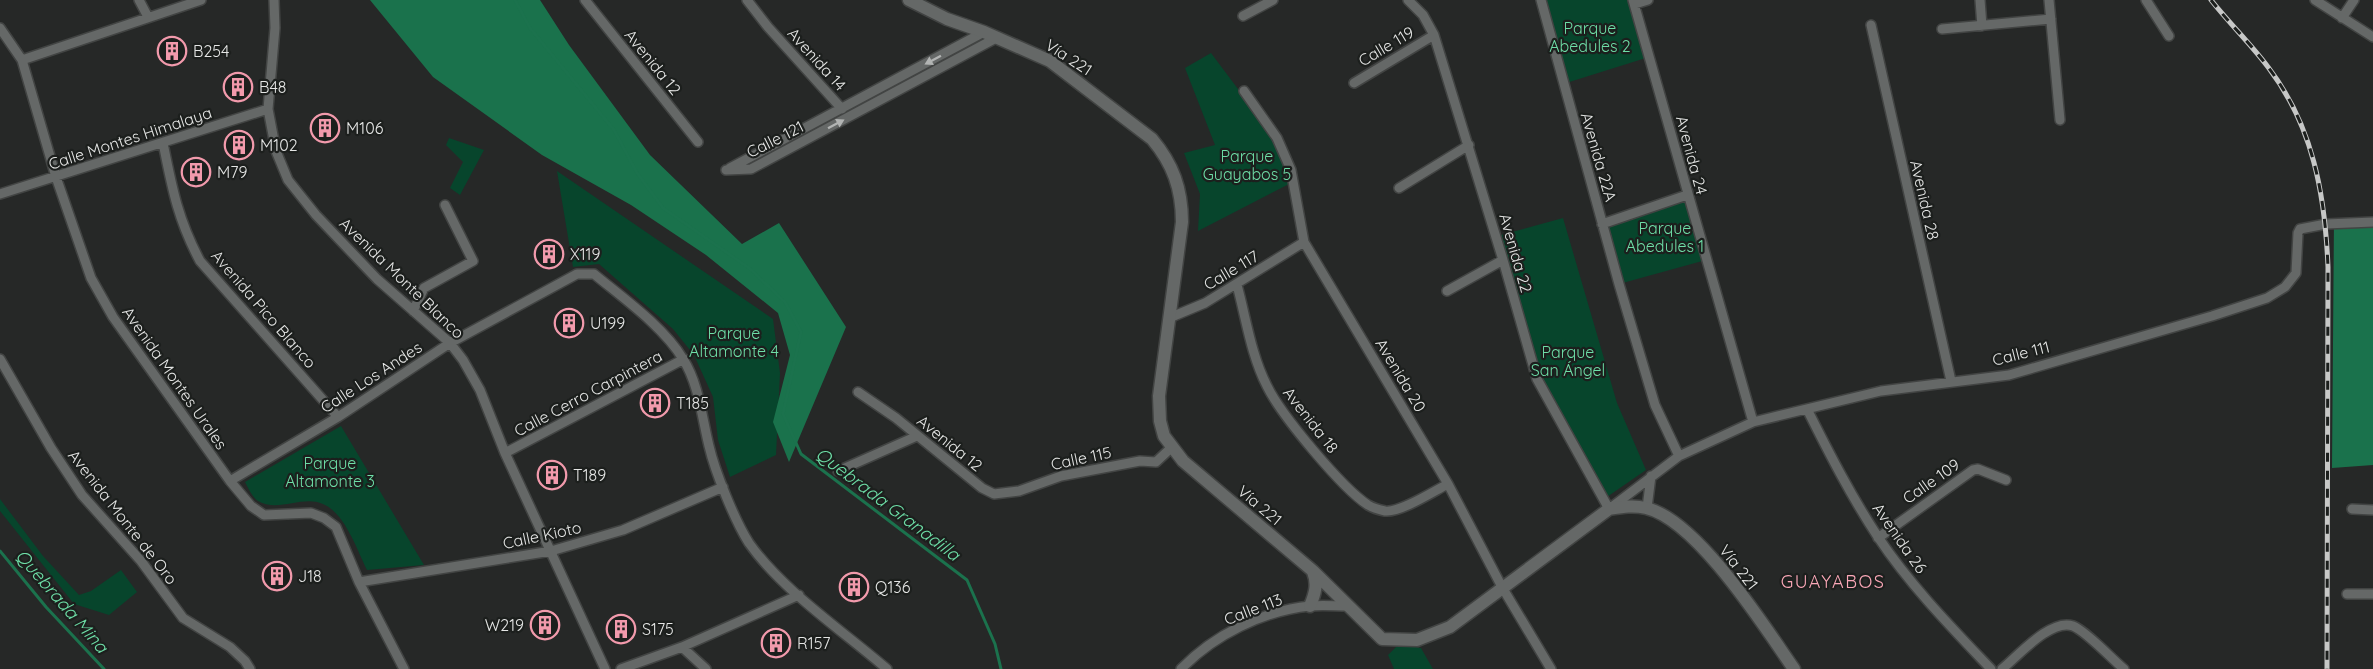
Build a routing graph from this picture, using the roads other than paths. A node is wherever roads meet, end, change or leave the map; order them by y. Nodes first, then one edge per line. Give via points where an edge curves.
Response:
1 (139, 0) edge
2 (201, 0) edge
3 (274, 0) edge
4 (585, 0) edge
5 (747, 0) edge
6 (909, 0) edge
7 (1273, 0) edge
8 (1408, 0) edge
9 (1541, 0) edge
10 (1648, 0) edge
11 (1980, 0) edge
12 (2049, 0) edge
13 (2146, 0) edge
14 (2315, 0) edge
15 (2354, 0) edge
16 (1634, 2) edge
17 (1243, 16) dead end
18 (148, 17) junction
19 (2342, 18) junction
20 (2050, 19) junction
21 (1871, 26) dead end
22 (1982, 26) junction
23 (0, 28) edge
24 (1942, 29) dead end
25 (984, 32) junction
26 (1434, 35) junction
27 (2169, 36) dead end
28 (998, 38) junction
29 (2373, 38) edge
30 (22, 60) junction
31 (1354, 83) dead end
32 (1244, 91) dead end
33 (268, 109) junction
34 (842, 109) junction
35 (2060, 120) dead end
36 (698, 142) dead end
37 (163, 143) junction
38 (1469, 145) junction
39 (56, 177) junction
40 (1400, 188) dead end
41 (0, 194) edge
42 (1687, 195) junction
43 (445, 205) dead end
44 (2373, 222) edge
45 (1602, 224) junction
46 (1304, 242) junction
47 (1503, 260) junction
48 (1238, 285) junction
49 (1447, 291) dead end
50 (413, 311) junction
51 (1169, 318) junction
52 (450, 344) junction
53 (0, 359) edge
54 (684, 359) junction
55 (1951, 381) junction
56 (858, 392) dead end
57 (1808, 409) junction
58 (338, 417) junction
59 (1753, 422) junction
60 (917, 436) junction
61 (1172, 447) junction
62 (505, 453) junction
63 (1679, 456) junction
64 (838, 471) dead end
65 (1652, 476) junction
66 (2006, 480) dead end
67 (230, 481) junction
68 (1448, 484) junction
69 (723, 487) junction
70 (994, 494) joint
71 (1647, 508) junction
72 (1609, 509) junction
73 (2352, 509) dead end
74 (2373, 510) edge
75 (1878, 537) junction
76 (551, 551) junction
77 (1312, 571) junction
78 (359, 582) junction
79 (1502, 587) junction
80 (2347, 594) dead end
81 (2373, 594) edge
82 (799, 595) junction
83 (1310, 606) junction
84 (1347, 606) junction
85 (681, 647) junction
86 (250, 669) edge
87 (404, 669) edge
88 (605, 669) edge
89 (621, 669) edge
90 (706, 669) edge
91 (887, 669) edge
92 (1181, 669) edge
93 (1551, 669) edge
94 (1794, 669) edge
95 (1990, 669) edge
96 (2002, 669) edge
97 (2124, 669) edge

1 - 18 street
2 - 18 street
3 - 33 street, Avenida Monte Blanco
4 - 36 street, Avenida 12
5 - 34 street, Avenida 14
6 - 25 main road, Vía 221
7 - 17 street
8 - 26 street, Avenida 22 via 1423,15
9 - 45 street, Avenida 22A
10 - 16 street
11 - 22 street
12 - 20 street
13 - 27 street
14 - 19 street
15 - 19 street
16 - 42 street, Avenida 24
18 - 30 street
19 - 29 street
20 - 22 street
20 - 35 street
21 - 55 street, Avenida 28
22 - 24 street
23 - 30 street, Avenida Montes Urales
25 - 28 main road, Vía 221
25 -> 34 street, Calle 121
26 - 31 street, Calle 119
26 - 38 street, Avenida 22
34 -> 28 street, Calle 121 via 726,170 751,170
28 - 51 main road, Vía 221 via 1050,60 1152,139 1165,155 1182,202
30 - 39 street, Avenida Montes Urales
32 - 46 street, Avenida 20 via 1276,138 1291,170
33 - 37 street, Calle Montes Himalaya
33 - 50 street, Avenida Monte Blanco via 276,151 288,180 377,279
37 - 39 street, Calle Montes Himalaya
37 - 58 street, Avenida Pico Blanco via 174,200 200,261
38 - 40 street
38 - 47 street, Avenida 22
39 - 41 street, Calle Montes Himalaya
39 - 67 street, Avenida Montes Urales via 91,278 113,317
42 - 45 street
42 - 59 street, Avenida 24
43 - 50 street via 473,261 424,288
44 - 55 street, Calle 111 via 2300,229 2296,273 2267,298 2009,375
45 - 63 street, Avenida 22A via 1655,405
46 - 48 street, Calle 117
46 - 68 street, Avenida 20
47 - 49 street
47 - 72 street, Avenida 22 via 1537,379
48 - 51 street, Calle 117
48 - 68 street, Avenida 18 via 1255,356 1267,387 1284,415 1355,495 1370,507 1388,511
50 - 52 street, Avenida Monte Blanco
51 - 61 main road, Vía 221 via 1159,396 1160,421
52 - 54 street, Calle Los Andes via 578,274 594,274 667,338
52 - 58 street, Calle Los Andes
52 - 62 street, Avenida Monte Blanco via 480,390
53 - 86 street, Avenida Monte de Oro via 82,495 141,561 183,618 230,647
54 - 62 street, Calle Cerro Carpintera
54 - 69 street
55 - 57 street, Calle 111 via 1881,391
56 - 60 street, Avenida 12
57 - 59 street, Calle 111
57 - 75 street, Avenida 26 via 1845,483
58 - 67 street, Calle Los Andes
59 - 63 street, Calle 111
60 - 64 street
60 - 70 street, Avenida 12
61 - 70 street, Calle 115 via 1156,462 1140,461 1061,476 1019,491
61 - 77 main road, Vía 221 via 1183,461
62 - 76 street, Avenida Monte Blanco
63 - 65 street, Calle 111
65 - 71 street
65 - 72 street, Calle 111
66 - 75 street, Calle 109 via 1973,470
67 - 78 street, Avenida Montes Urales via 264,515 311,513 336,527
68 - 79 street, Avenida 20
69 - 76 street, Calle Kioto via 623,530
69 - 82 street via 748,541 766,565
71 - 72 main road, Vía 221 via 1632,505
71 - 94 main road, Vía 221 via 1679,525 1704,549
72 - 79 main road, Vía 221
73 - 74 street
75 - 95 street, Avenida 26 via 1936,612
76 - 78 street, Calle Kioto
76 - 88 street, Avenida Monte Blanco
77 - 83 main road via 1316,591
77 - 84 main road, Vía 221
78 - 87 street, Avenida Montes Urales
79 - 84 main road, Vía 221 via 1450,627 1417,640 1382,639
79 - 93 street, Avenida 20
80 - 81 street
82 - 85 street
82 - 91 street
83 - 84 street, Calle 113
83 - 92 street, Calle 113 via 1273,614 1225,635 1203,648
85 - 89 street
85 - 90 street
96 - 97 street via 2047,630 2060,625 2073,626

